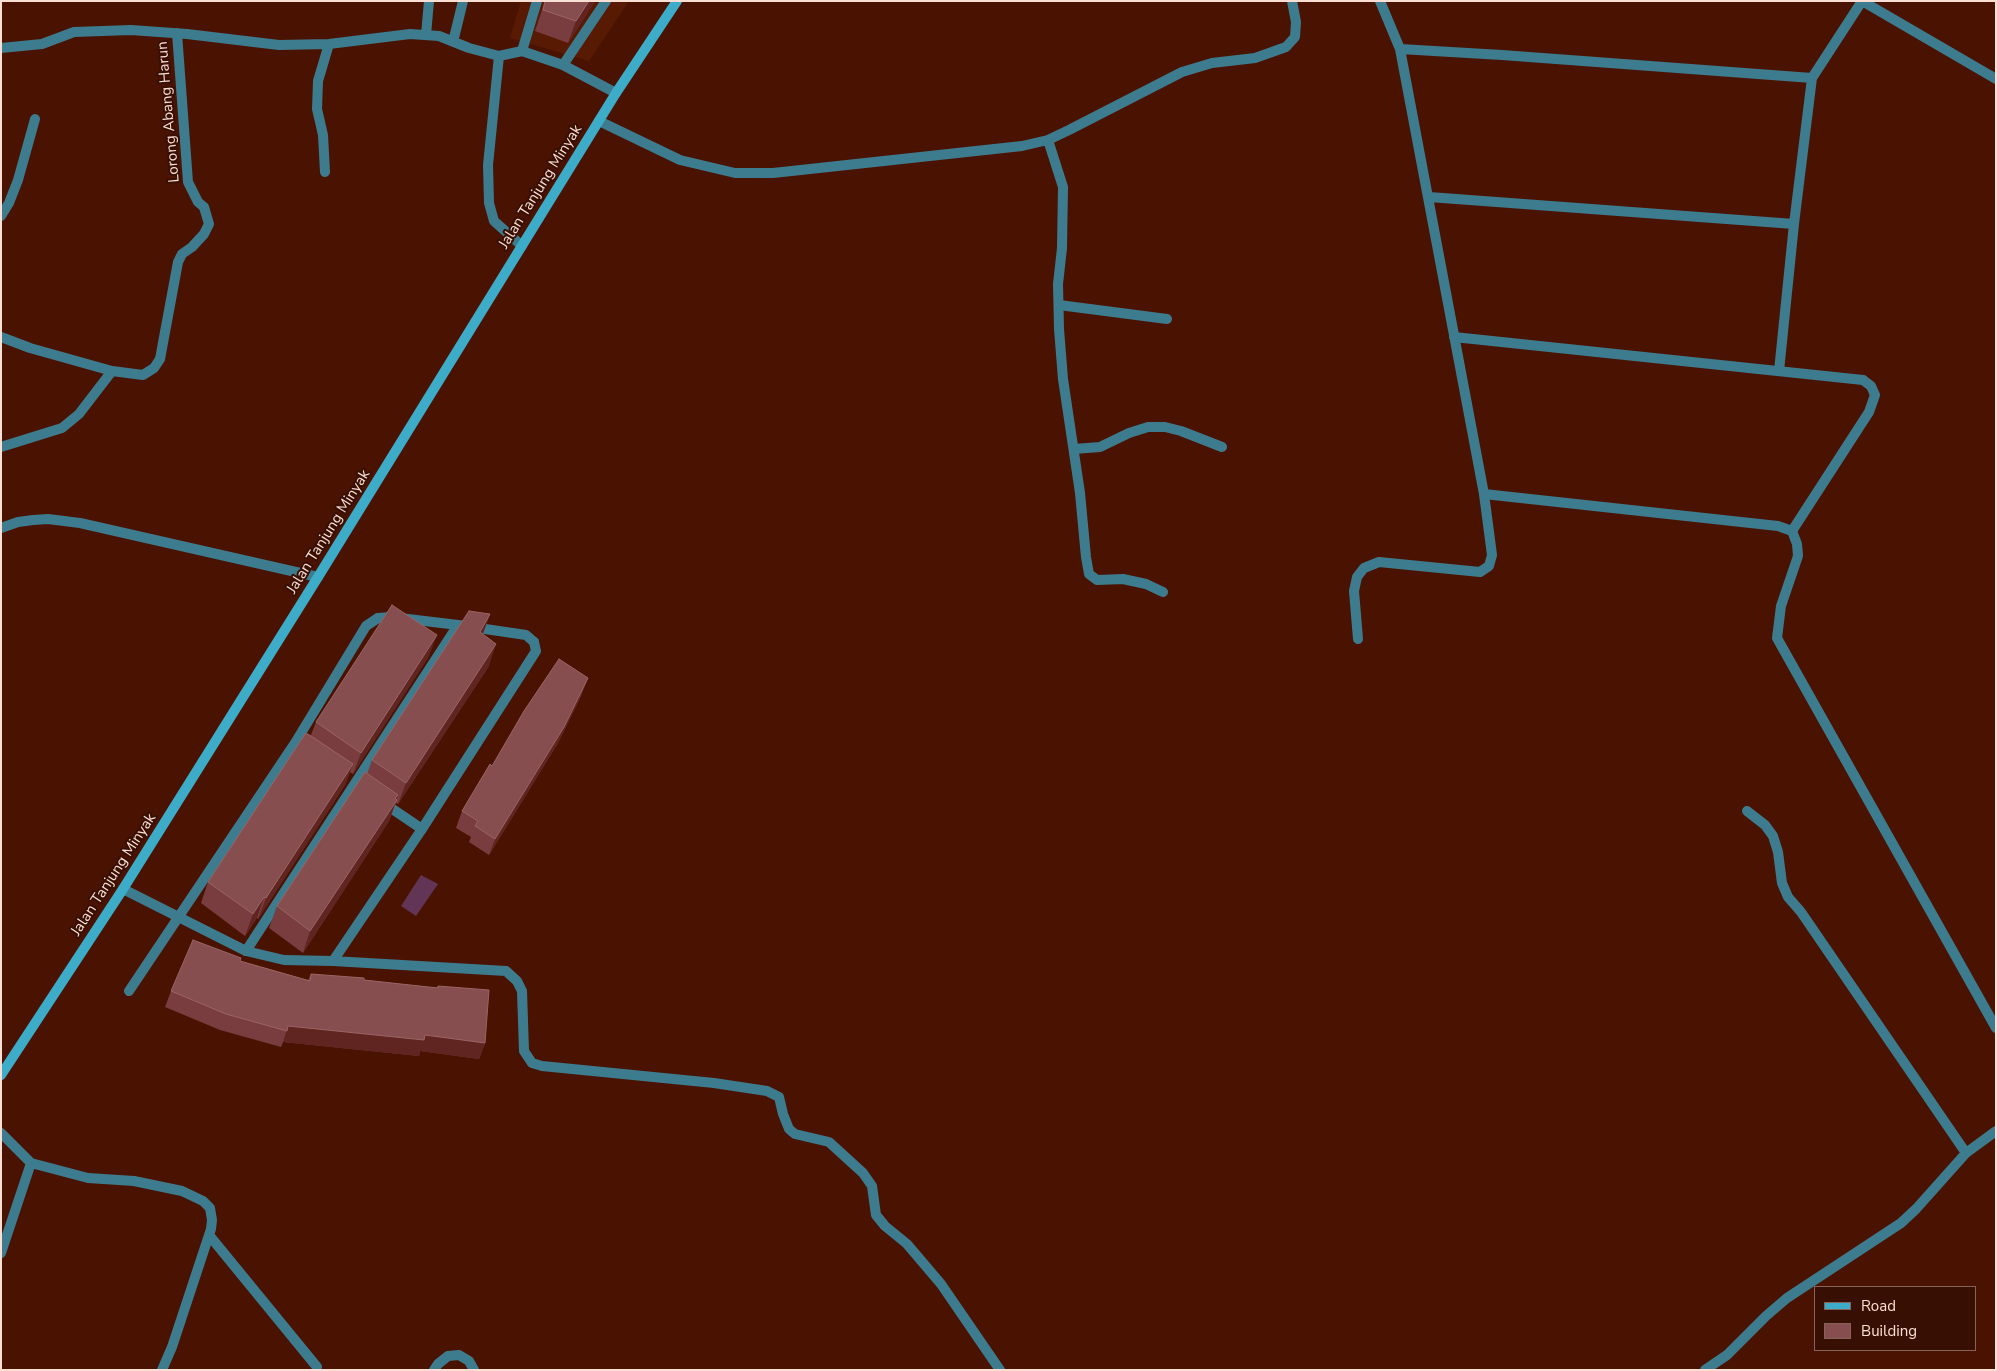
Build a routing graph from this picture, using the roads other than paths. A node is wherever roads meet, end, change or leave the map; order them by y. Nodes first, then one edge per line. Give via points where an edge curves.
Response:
1 (429, 1) edge
2 (463, 1) edge
3 (537, 1) edge
4 (606, 1) edge
5 (677, 1) edge
6 (1292, 1) edge
7 (1380, 1) edge
8 (1862, 1) edge
9 (177, 33) junction
10 (426, 35) junction
11 (453, 42) junction
12 (329, 44) junction
13 (1, 48) edge
14 (1400, 49) junction
15 (522, 51) junction
16 (499, 56) junction
17 (563, 65) junction
18 (1812, 78) junction
19 (1996, 79) edge
20 (616, 93) junction
21 (35, 119) dead end
22 (599, 121) junction
23 (1048, 140) junction
24 (325, 172) dead end
25 (1429, 197) junction
26 (1, 216) edge
27 (1794, 224) junction
28 (522, 246) junction
29 (1059, 305) junction
30 (1167, 319) dead end
31 (1454, 337) junction
32 (1, 338) edge
33 (112, 371) junction
34 (1779, 371) junction
35 (1, 447) edge
36 (1222, 447) dead end
37 (1074, 449) junction
38 (1484, 494) junction
39 (1, 528) edge
40 (1792, 531) junction
41 (318, 577) junction
42 (1163, 592) dead end
43 (458, 625) junction
44 (1358, 639) dead end
45 (360, 787) junction
46 (1747, 811) dead end
47 (422, 829) junction
48 (123, 889) junction
49 (178, 917) junction
50 (246, 951) junction
51 (333, 961) junction
52 (129, 991) dead end
53 (1996, 1028) edge
54 (1, 1075) edge
55 (1996, 1131) edge
56 (1, 1133) edge
57 (1966, 1153) junction
58 (31, 1163) junction
59 (208, 1235) junction
60 (1, 1253) edge
61 (317, 1367) dead end
62 (162, 1370) edge
63 (434, 1370) edge
64 (474, 1370) edge
65 (1000, 1370) edge
66 (1705, 1370) edge

1 - 10 street
2 - 11 street
3 - 15 street
4 - 17 street
5 - 20 main road, Jalan Tanjung Minyak
6 - 23 street via 1295,37 1286,47 1255,58 1212,63 1182,72
7 - 14 street
8 - 18 street
8 - 19 street
9 - 12 street via 279,45
9 - 13 street via 132,30 74,32 42,44
9 - 33 street, Lorong Abang Harun via 188,182 204,207 209,224 178,262 160,359 154,368 143,374
10 - 11 street
10 - 12 street
11 - 16 street
12 - 24 street via 318,81 317,109 323,135
14 - 18 street
14 - 25 street
15 - 16 street
15 - 17 street
16 - 28 street via 488,165 489,203 494,221
17 - 20 street
18 - 27 street
20 - 22 main road, Jalan Tanjung Minyak
21 - 26 street via 18,180
22 - 23 street via 680,160 735,173 773,173 1022,146
22 - 28 main road, Jalan Tanjung Minyak
23 - 29 street via 1063,186
25 - 27 street
25 - 31 street
27 - 34 street
28 - 41 main road, Jalan Tanjung Minyak
29 - 30 street
29 - 37 street via 1063,379
31 - 34 street
31 - 38 street
32 - 33 street, Lorong Abang Harun
33 - 35 street via 79,414 62,428
34 - 40 street via 1863,380 1875,395 1869,412
36 - 37 street via 1181,431 1148,427 1100,447
37 - 42 street via 1089,574 1097,580 1123,579
38 - 40 street via 1778,526
38 - 44 street via 1492,555 1489,566 1480,572 1379,562 1364,568 1357,576 1354,591
39 - 41 street via 18,522 48,519 80,523
40 - 53 street via 1798,556 1781,606 1777,638
41 - 48 main road, Jalan Tanjung Minyak
43 - 45 street
43 - 47 street via 526,635 534,642 536,651
43 - 49 street via 391,617 378,618 366,626 298,745
45 - 47 street
45 - 50 street
46 - 57 street via 1773,836 1788,897
47 - 51 street
48 - 49 street
48 - 54 main road, Jalan Tanjung Minyak
49 - 50 street
49 - 52 street
50 - 51 street via 284,960
51 - 65 street via 506,971 517,980 522,991 524,1050 532,1063 714,1084 779,1097 789,1129 795,1134 829,1142 863,1173 872,1186 876,1215 907,1244 941,1284
55 - 57 street
56 - 58 street
57 - 66 street via 1901,1223 1787,1298 1727,1356
58 - 59 street via 88,1178 134,1181 182,1191 210,1208 212,1220
58 - 60 street
59 - 61 street
59 - 62 street
63 - 64 street via 448,1356 459,1355 469,1361

